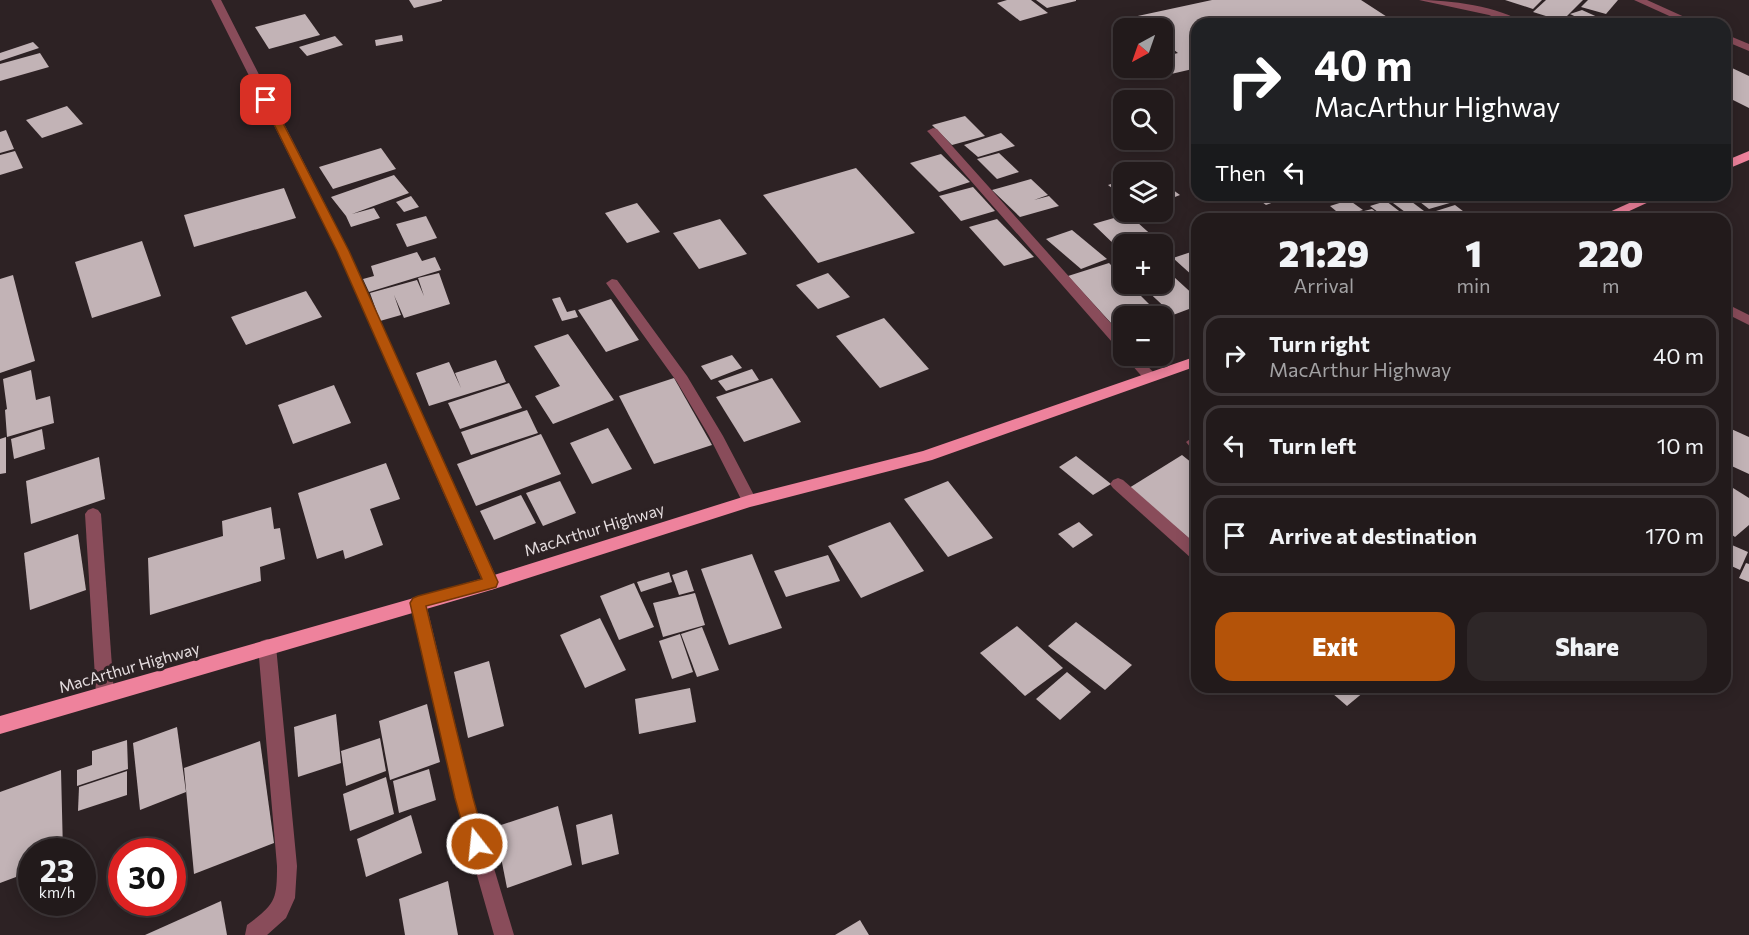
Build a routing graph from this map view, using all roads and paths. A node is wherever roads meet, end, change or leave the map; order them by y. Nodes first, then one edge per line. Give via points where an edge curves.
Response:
1 (216, 0) edge
2 (1424, 0) edge
3 (1639, 0) edge
4 (1504, 18) edge
5 (1681, 18) edge
6 (1731, 40) edge
7 (1749, 48) edge
8 (933, 130) dead end
9 (1749, 155) edge
10 (1731, 163) edge
11 (1639, 201) edge
12 (1614, 213) edge
13 (612, 283) dead end
14 (1731, 310) edge
15 (1749, 321) edge
16 (1113, 335) edge
17 (1191, 363) edge
18 (1140, 366) edge
19 (1150, 377) junction
20 (1118, 484) dead end
21 (749, 501) junction
22 (93, 514) dead end
23 (1191, 549) edge
24 (490, 582) junction
25 (418, 603) junction
26 (267, 646) junction
27 (105, 694) junction
28 (0, 725) edge
29 (254, 932) dead end
30 (504, 935) edge

1 - 24 street via 343,251
2 - 4 street
3 - 5 street
6 - 7 street
8 - 16 street
9 - 10 highway
11 - 12 highway
13 - 21 street via 682,379
14 - 15 street
17 - 19 highway, MacArthur Highway
18 - 19 street
19 - 21 highway, MacArthur Highway via 926,456
20 - 23 street
21 - 24 highway, MacArthur Highway
22 - 27 street
24 - 25 highway, MacArthur Highway
25 - 26 highway, MacArthur Highway
25 - 30 street via 464,798
26 - 27 highway, MacArthur Highway
26 - 29 street via 287,900 278,915
27 - 28 highway, MacArthur Highway

